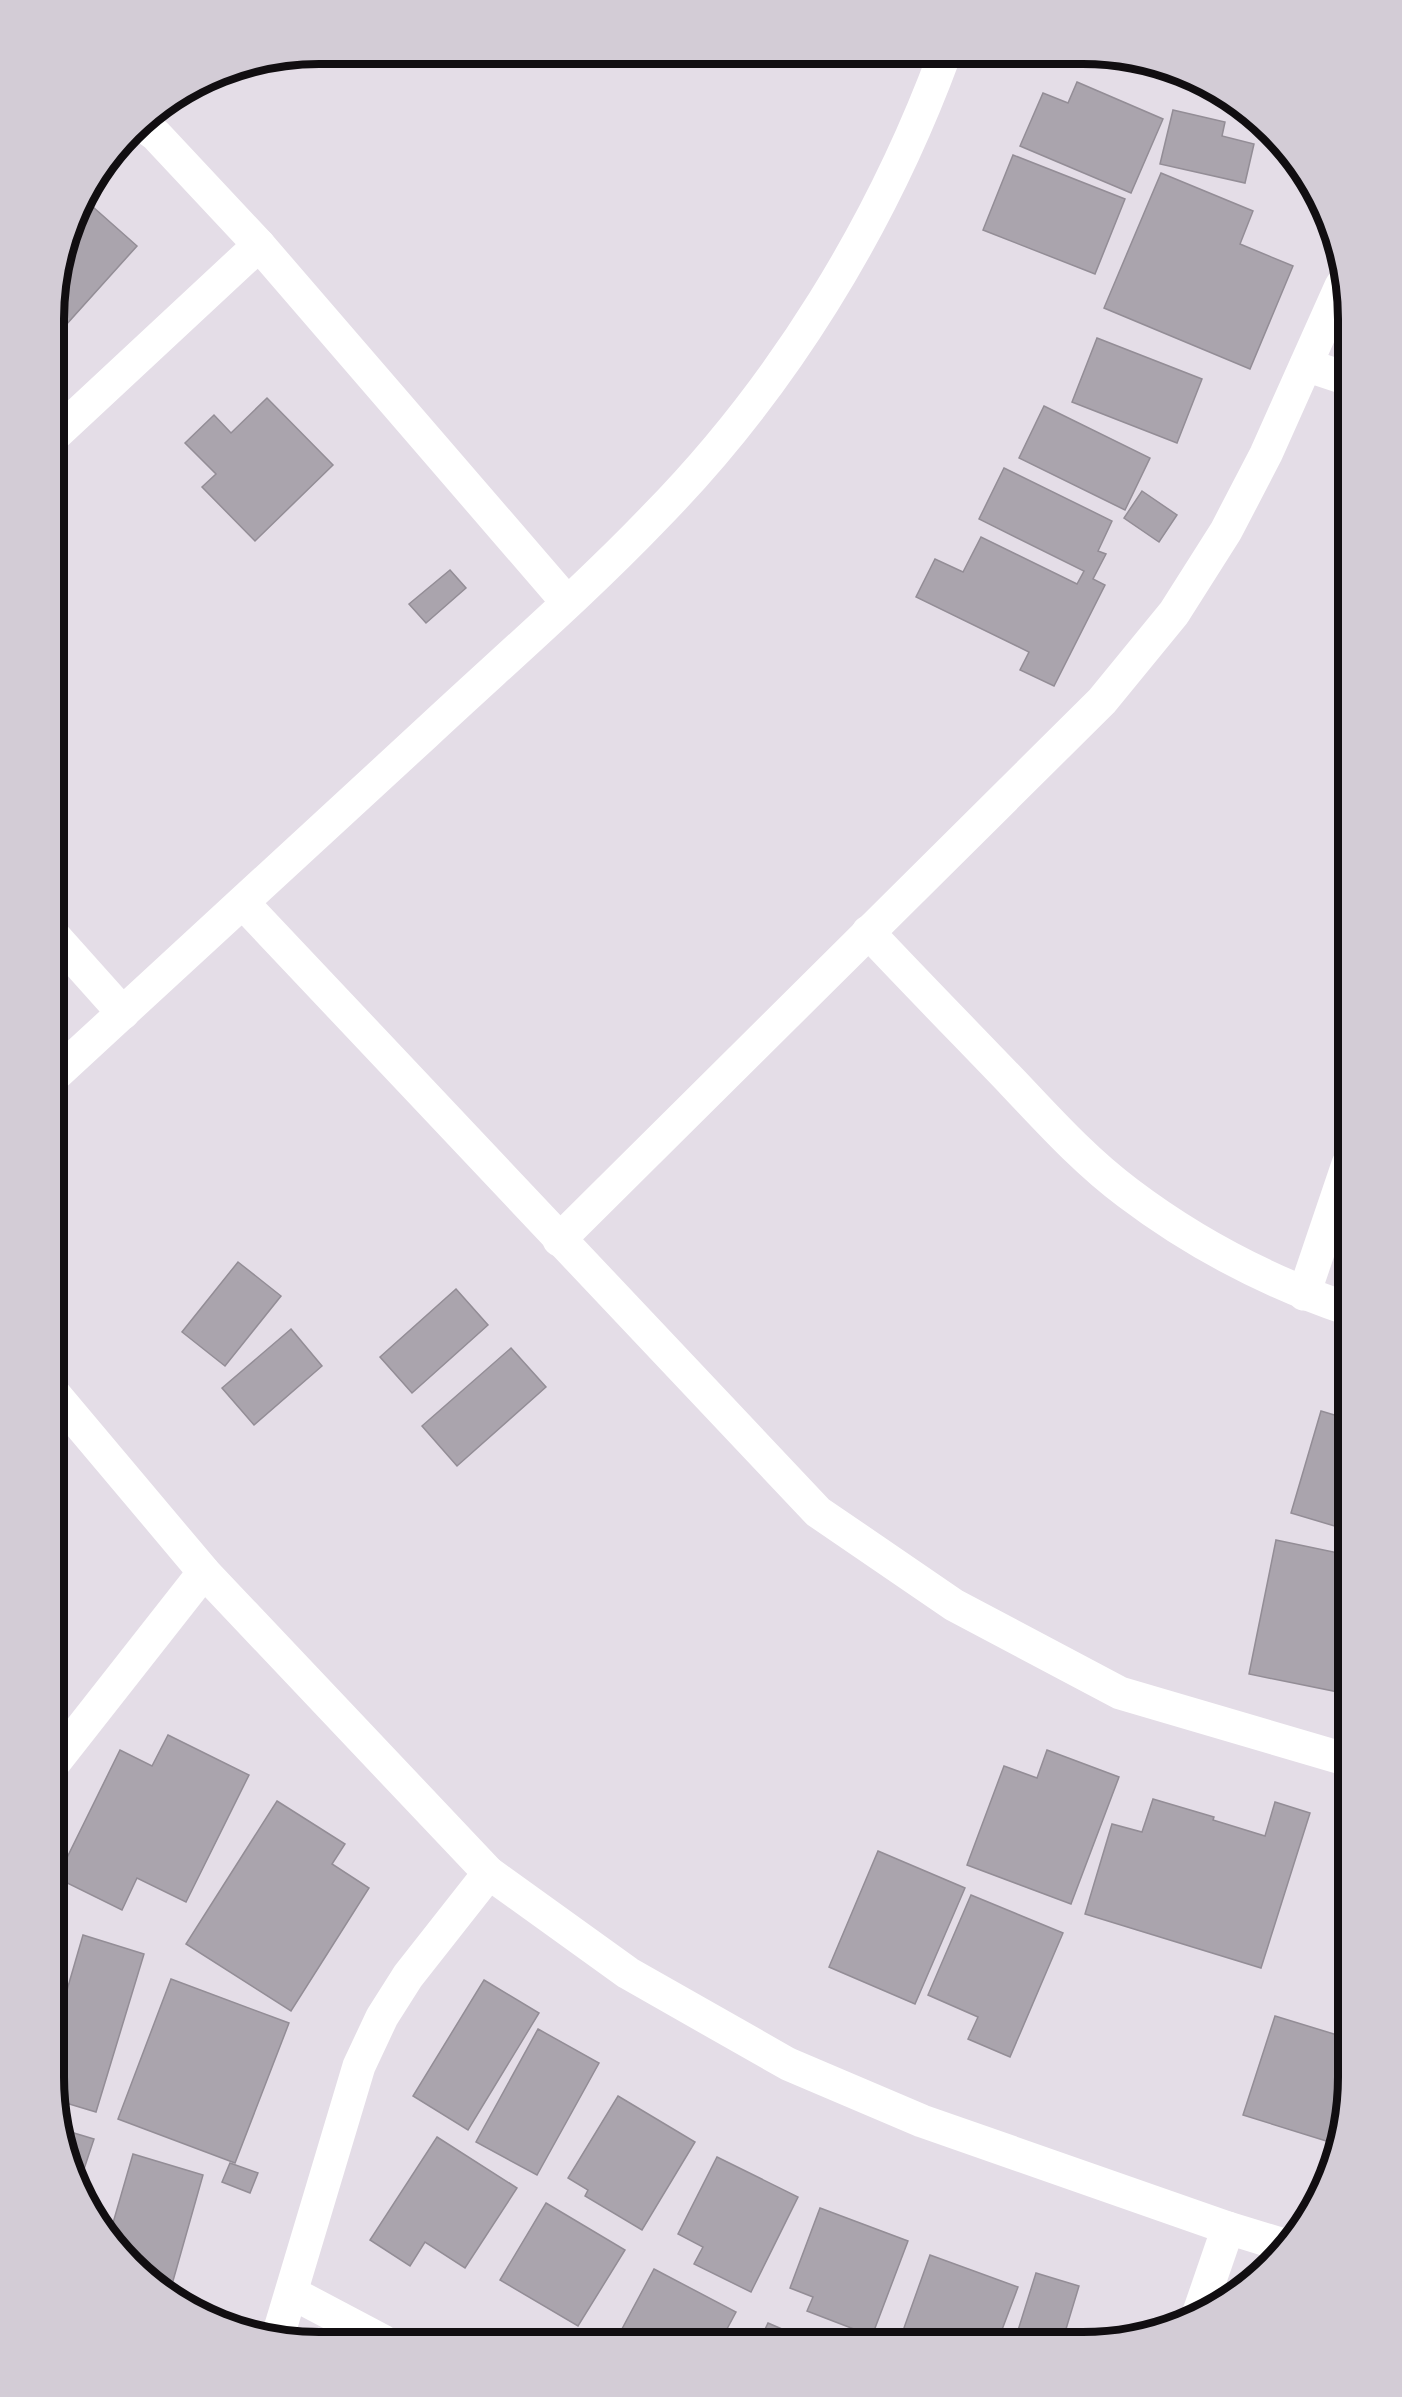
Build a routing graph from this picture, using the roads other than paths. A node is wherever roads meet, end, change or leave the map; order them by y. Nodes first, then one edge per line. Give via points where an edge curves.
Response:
1 (941, 64) edge
2 (149, 130) edge
3 (259, 245) junction
4 (1336, 296) edge
5 (1305, 365) junction
6 (1338, 376) edge
7 (64, 427) edge
8 (567, 602) junction
9 (243, 903) junction
10 (868, 932) junction
11 (64, 947) edge
12 (123, 1012) junction
13 (64, 1067) edge
14 (1338, 1194) edge
15 (558, 1239) junction
16 (1304, 1294) junction
17 (1338, 1306) edge
18 (64, 1406) edge
19 (204, 1572) junction
20 (64, 1749) edge
21 (1338, 1757) edge
22 (489, 1873) junction
23 (1228, 2228) junction
24 (1277, 2243) edge
25 (292, 2293) junction
26 (1202, 2302) edge
27 (280, 2329) edge
28 (366, 2332) edge

1 - 8 street via 925,107 869,224 808,327 729,434 656,517
2 - 3 street
3 - 7 street
3 - 8 street
4 - 5 street
5 - 6 street
5 - 10 street via 1266,454 1226,531 1174,613 1101,700
8 - 9 street
9 - 12 street
9 - 15 street
10 - 15 street
10 - 16 street via 1075,1148 1127,1192 1184,1231
11 - 12 street
12 - 13 street
14 - 16 street
15 - 21 street via 818,1512 954,1605 1120,1693
16 - 17 street
18 - 19 street
19 - 20 street
19 - 22 street
22 - 23 street via 628,1973 788,2064 922,2121
22 - 25 street via 408,1976 358,2066
23 - 24 street
23 - 26 street
25 - 27 street
25 - 28 street

